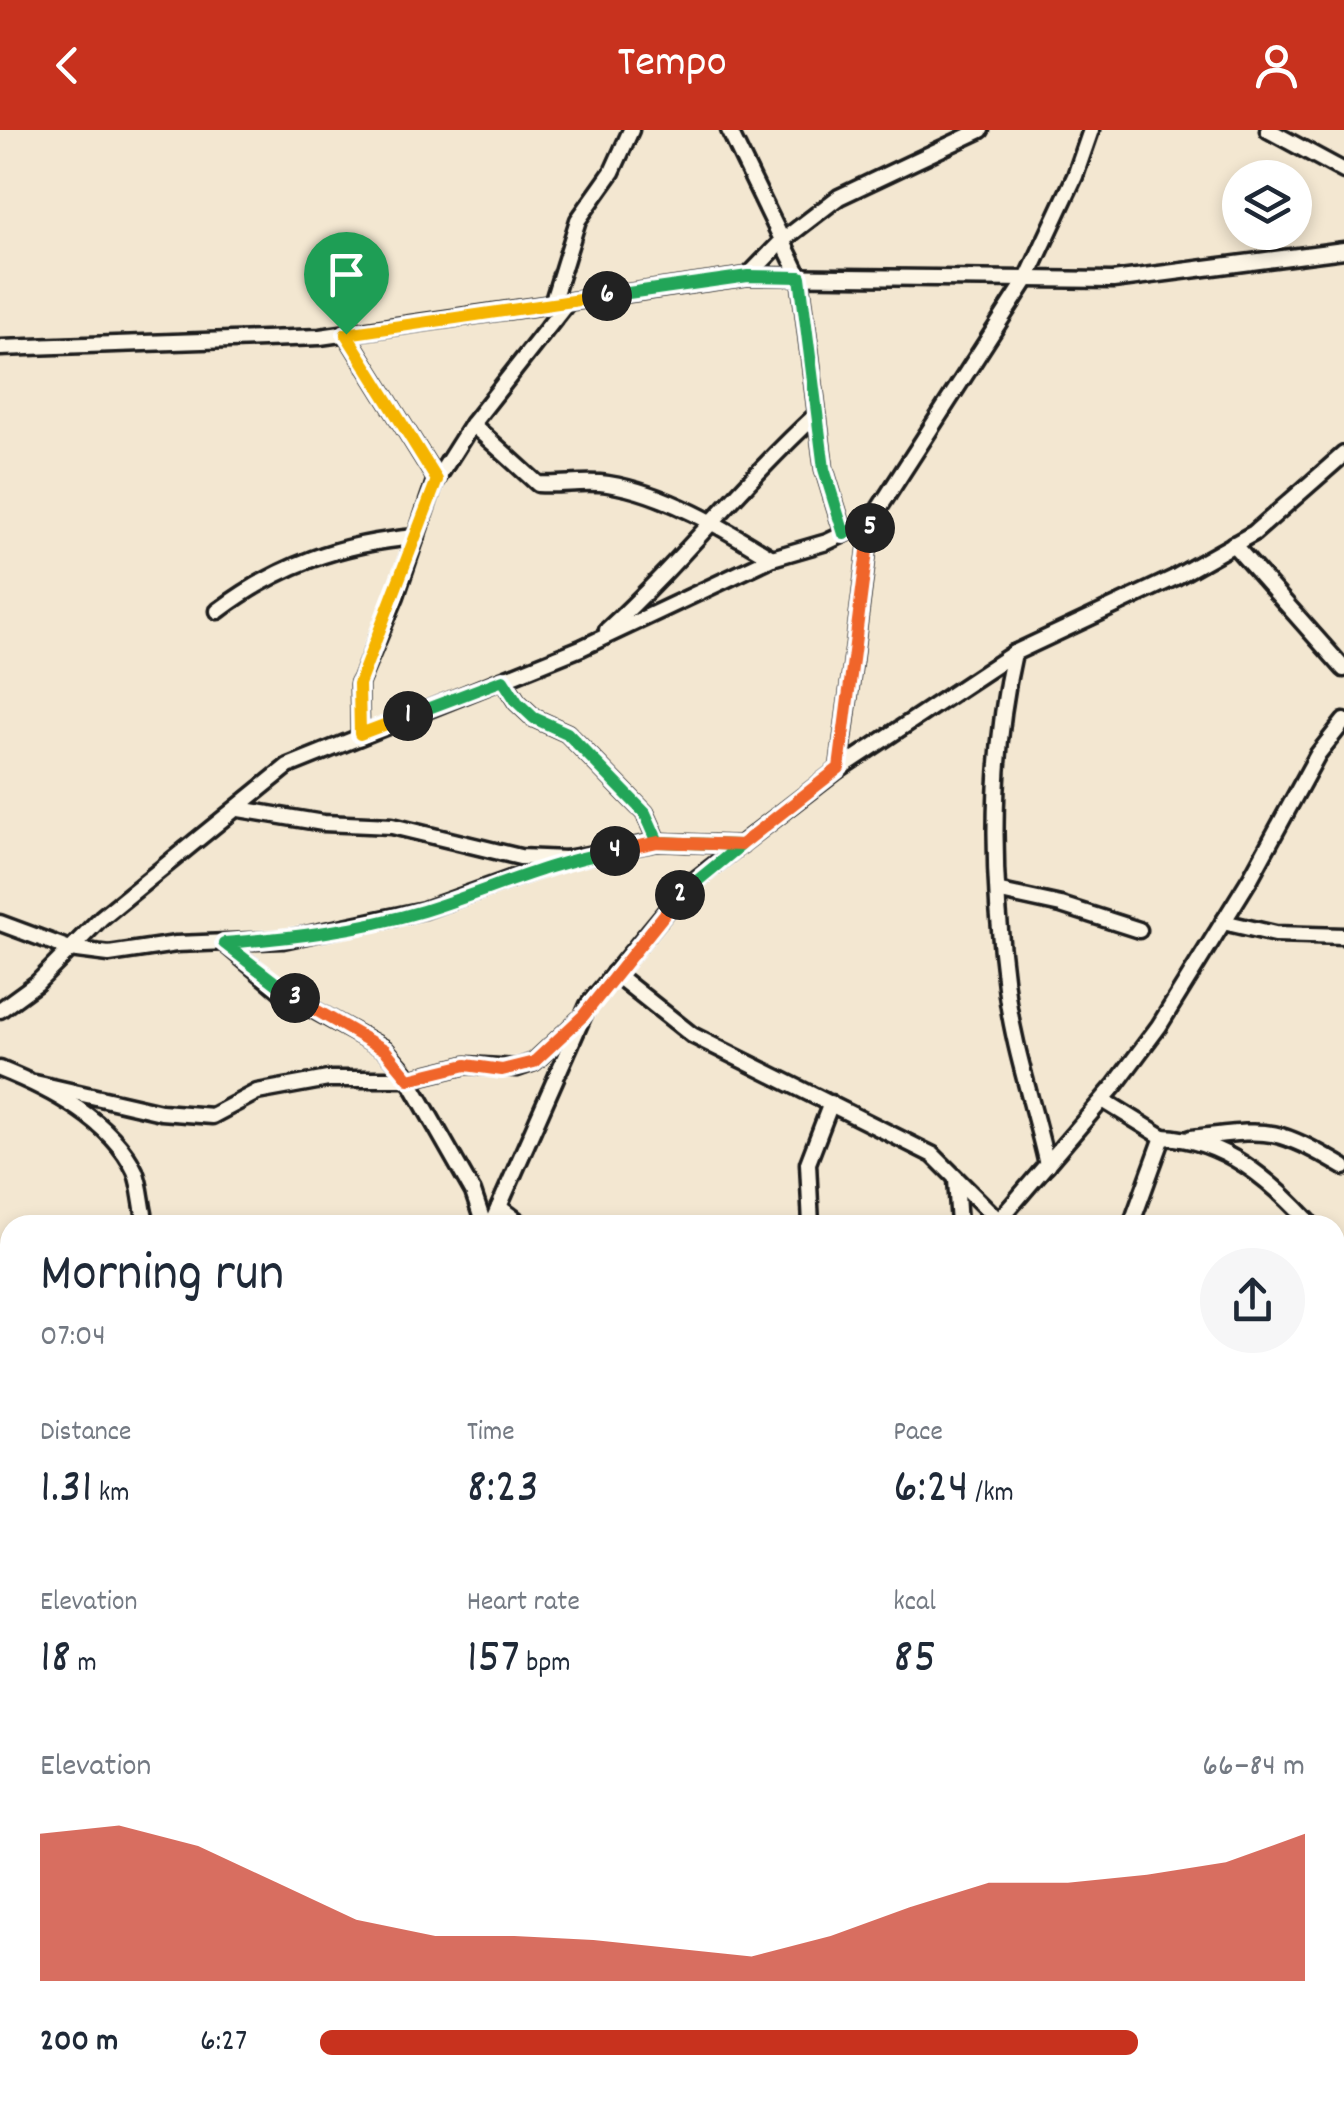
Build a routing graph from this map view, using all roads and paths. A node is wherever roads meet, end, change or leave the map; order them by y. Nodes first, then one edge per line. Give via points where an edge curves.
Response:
1 (631, 130) edge
2 (729, 130) edge
3 (981, 130) edge
4 (1091, 130) edge
5 (1268, 130) edge
6 (1344, 171) edge
7 (783, 240) junction
8 (1344, 250) edge
9 (748, 276) junction
10 (800, 277) junction
11 (1028, 280) junction
12 (560, 303) junction
13 (346, 334) junction
14 (0, 348) edge
15 (816, 415) junction
16 (472, 424) junction
17 (1344, 454) edge
18 (437, 480) junction
19 (871, 521) junction
20 (714, 524) junction
21 (844, 534) junction
22 (416, 537) junction
23 (1234, 544) junction
24 (772, 558) junction
25 (218, 611) dead end
26 (596, 641) junction
27 (1014, 652) junction
28 (1344, 669) edge
29 (503, 680) junction
30 (1344, 721) edge
31 (360, 734) junction
32 (839, 768) junction
33 (239, 809) junction
34 (658, 842) junction
35 (741, 845) junction
36 (566, 860) junction
37 (1000, 892) junction
38 (1222, 922) junction
39 (0, 923) edge
40 (1139, 930) dead end
41 (1344, 936) edge
42 (224, 943) junction
43 (70, 949) junction
44 (614, 974) junction
45 (0, 1010) edge
46 (583, 1016) junction
47 (0, 1069) edge
48 (409, 1079) junction
49 (34, 1083) junction
50 (1103, 1100) junction
51 (831, 1103) junction
52 (1163, 1137) junction
53 (1190, 1138) junction
54 (1047, 1165) junction
55 (1344, 1167) edge
56 (956, 1179) junction
57 (499, 1208) junction
58 (145, 1215) edge
59 (483, 1215) edge
60 (494, 1215) edge
61 (509, 1215) edge
62 (811, 1215) edge
63 (958, 1215) edge
64 (990, 1215) edge
65 (1004, 1215) edge
66 (1135, 1215) edge
67 (1303, 1215) edge

1 - 12 street via 578,220
2 - 7 street
3 - 7 street via 839,197
4 - 11 street
5 - 6 street
7 - 9 street
7 - 10 street
8 - 11 street via 1113,280
9 - 10 street
9 - 12 street
10 - 11 street
10 - 15 street
11 - 19 street
12 - 13 street
12 - 16 street
13 - 14 street
13 - 18 street
15 - 20 street
15 - 21 street
16 - 18 street
16 - 20 street via 538,484 608,484
17 - 23 street
18 - 22 street
19 - 21 street
19 - 32 street
20 - 24 street
20 - 26 street
21 - 24 street
22 - 25 street via 338,547 281,570
22 - 31 street via 359,684
23 - 27 street
23 - 28 street
24 - 26 street
26 - 29 street
27 - 32 street
27 - 37 street via 998,761
29 - 31 street
29 - 34 street via 534,718 567,733 645,813
30 - 38 street via 1318,754
31 - 33 street via 288,766
32 - 35 street
33 - 36 street via 392,826 520,857
33 - 43 street
34 - 35 street
34 - 36 street
35 - 44 street via 688,886
36 - 42 street via 424,910 282,940
37 - 40 street
37 - 54 street via 1008,999
38 - 41 street via 1274,934
38 - 50 street
39 - 43 street
42 - 43 street via 110,954
42 - 48 street via 282,992 358,1030
43 - 45 street
44 - 46 street
44 - 51 street via 692,1035
46 - 48 street via 534,1062 502,1070 466,1065
46 - 57 street
47 - 49 street
48 - 49 street via 271,1088 227,1111 198,1117
48 - 59 street
49 - 58 street via 83,1112 119,1146 136,1174
50 - 52 street
50 - 54 street
51 - 56 street via 908,1139
51 - 62 street via 808,1163
52 - 53 street
52 - 66 street
53 - 55 street via 1269,1130
53 - 67 street via 1238,1159
54 - 65 street
56 - 63 street
56 - 64 street
57 - 60 street
57 - 61 street

